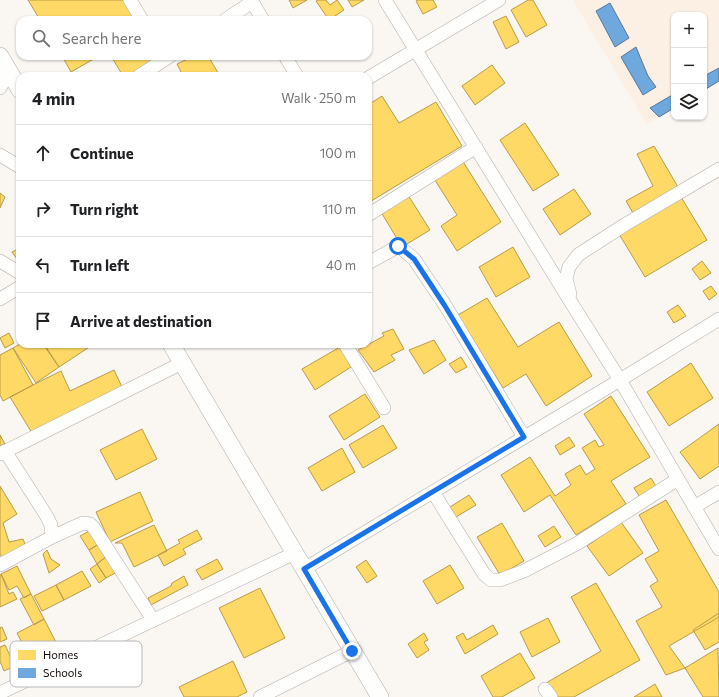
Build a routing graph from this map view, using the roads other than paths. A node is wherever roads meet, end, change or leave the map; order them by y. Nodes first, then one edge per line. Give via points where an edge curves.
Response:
1 (130, 0) edge
2 (385, 0) edge
3 (499, 0) edge
4 (252, 1) edge
5 (140, 16) edge
6 (231, 16) edge
7 (261, 16) edge
8 (416, 50) junction
9 (0, 56) edge
10 (163, 60) edge
11 (287, 60) edge
12 (9, 71) junction
13 (145, 72) edge
14 (295, 72) edge
15 (372, 76) edge
16 (16, 83) edge
17 (0, 88) edge
18 (476, 147) junction
19 (0, 155) edge
20 (16, 165) edge
21 (719, 169) edge
22 (372, 212) edge
23 (0, 261) edge
24 (372, 261) edge
25 (16, 271) edge
26 (16, 290) edge
27 (0, 300) edge
28 (572, 304) junction
29 (719, 319) edge
30 (173, 348) edge
31 (347, 348) edge
32 (182, 363) junction
33 (620, 380) junction
34 (384, 408) dead end
35 (524, 437) junction
36 (3, 452) edge
37 (678, 479) junction
38 (433, 492) junction
39 (719, 492) edge
40 (694, 507) junction
41 (52, 537) junction
42 (719, 549) edge
43 (295, 553) junction
44 (0, 565) edge
45 (304, 569) junction
46 (153, 620) junction
47 (109, 641) edge
48 (352, 651) junction
49 (13, 687) edge
50 (0, 693) edge
51 (260, 697) edge
52 (380, 697) edge

1 - 5 street
2 - 8 street
3 - 8 street
4 - 6 street
4 - 7 street
8 - 15 street
8 - 18 street
9 - 12 street
10 - 13 street
11 - 14 street
12 - 16 street
12 - 17 street
18 - 22 street
18 - 28 street
19 - 20 street
21 - 28 street via 578,255 569,267 566,279
23 - 25 street
24 - 35 street via 398,246 414,259
26 - 27 street
28 - 33 street
29 - 33 street
30 - 32 street
31 - 34 street
32 - 36 street
32 - 43 street
33 - 35 street
33 - 37 street
35 - 38 street
36 - 41 street via 46,516 51,525
37 - 38 street via 578,543 524,571 500,580 491,580 484,574
37 - 40 street
38 - 45 street
39 - 40 street
40 - 42 street
41 - 44 street
41 - 46 street via 83,523 90,524
43 - 45 street
43 - 46 street
45 - 48 street
46 - 47 street
48 - 51 street
48 - 52 street
49 - 50 street

